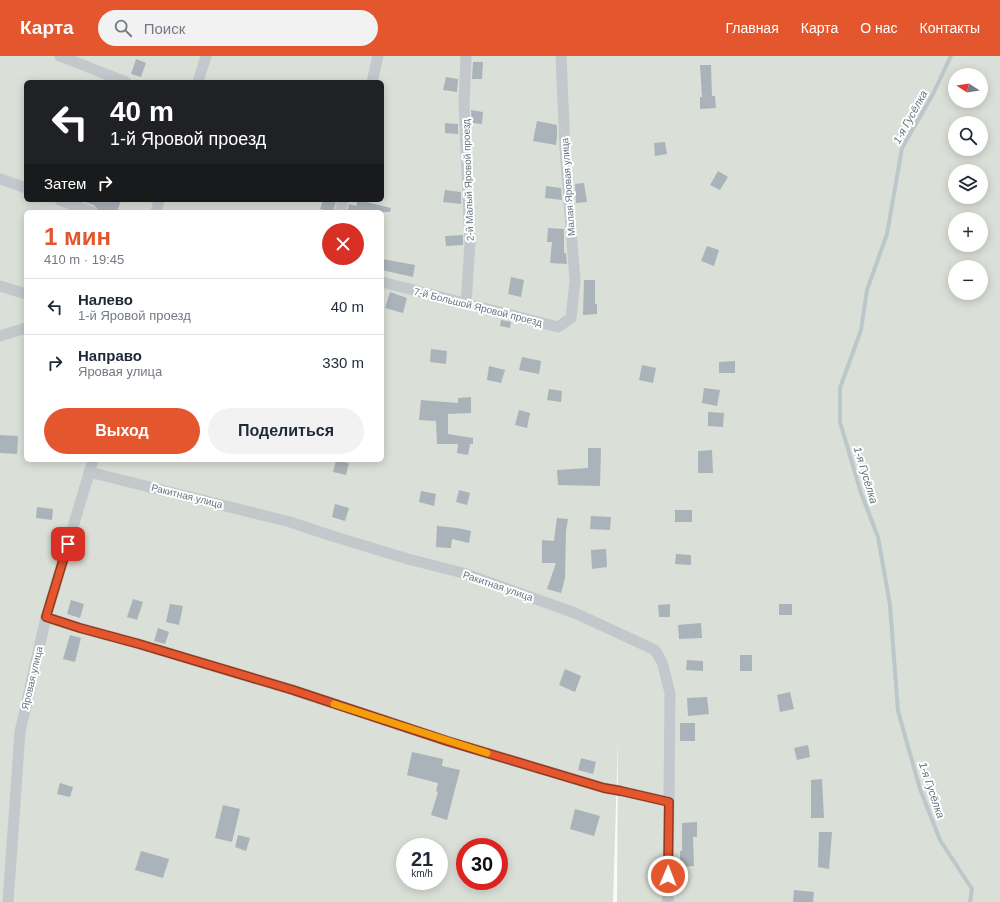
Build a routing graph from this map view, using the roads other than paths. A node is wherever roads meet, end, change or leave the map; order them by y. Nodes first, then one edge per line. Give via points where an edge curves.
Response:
1 (60, 56) edge
2 (206, 56) edge
3 (378, 56) edge
4 (466, 56) edge
5 (561, 56) edge
6 (121, 80) edge
7 (199, 80) edge
8 (372, 80) edge
9 (0, 179) edge
10 (24, 187) edge
11 (65, 202) edge
12 (87, 210) edge
13 (384, 283) edge
14 (0, 286) edge
15 (24, 293) edge
16 (466, 304) junction
17 (571, 318) joint
18 (24, 329) edge
19 (0, 336) edge
20 (92, 462) edge
21 (89, 472) junction
22 (46, 617) junction
23 (669, 802) junction
24 (8, 902) edge
25 (668, 902) edge

1 - 6 street
2 - 7 street
3 - 8 street
4 - 16 street, 2-й Малый Яровой проезд via 464,104 470,243
5 - 17 street, Малая Яровая улица via 575,281
9 - 10 street
11 - 12 street
13 - 16 street, 7-й Большой Яровой проезд
14 - 15 street
16 - 17 street, 7-й Большой Яровой проезд via 558,327
18 - 19 street
20 - 21 street, Яровая улица
21 - 22 street, Яровая улица
21 - 23 street, Ракитная улица via 290,522 408,559 463,573 575,613 655,650 662,662 670,693
22 - 23 street via 293,690 447,741 604,788
22 - 24 street, Яровая улица via 20,732
23 - 25 street, Ракитная улица

